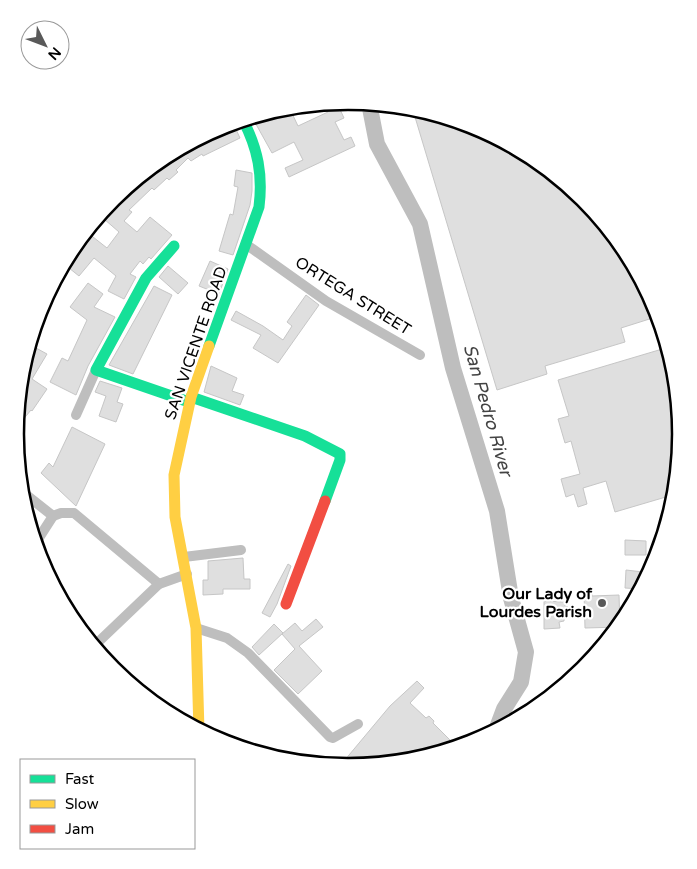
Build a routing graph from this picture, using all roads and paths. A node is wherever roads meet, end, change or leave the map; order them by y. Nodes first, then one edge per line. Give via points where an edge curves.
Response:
1 (246, 126) edge
2 (247, 245) junction
3 (174, 246) dead end
4 (420, 355) dead end
5 (96, 370) junction
6 (190, 400) junction
7 (76, 415) dead end
8 (30, 498) edge
9 (53, 516) junction
10 (40, 536) edge
11 (241, 550) dead end
12 (184, 557) junction
13 (187, 574) junction
14 (159, 584) junction
15 (286, 604) dead end
16 (196, 628) junction
17 (98, 642) edge
18 (199, 723) edge
19 (358, 724) dead end

1 - 2 main road, SAN VICENTE ROAD via 261,162 262,182
2 - 4 street, ORTEGA STREET via 326,301
2 - 6 main road, SAN VICENTE ROAD
3 - 5 main road via 146,278
5 - 6 main road
5 - 7 street
6 - 12 main road, SAN VICENTE ROAD via 174,475 175,516
6 - 15 main road via 305,436 340,454
8 - 9 street
9 - 10 street
9 - 14 street via 74,513
11 - 12 street
12 - 13 main road, SAN VICENTE ROAD
13 - 14 street
13 - 16 main road, SAN VICENTE ROAD
14 - 17 street
16 - 18 main road, SAN VICENTE ROAD
16 - 19 street via 227,638 248,653 333,738

